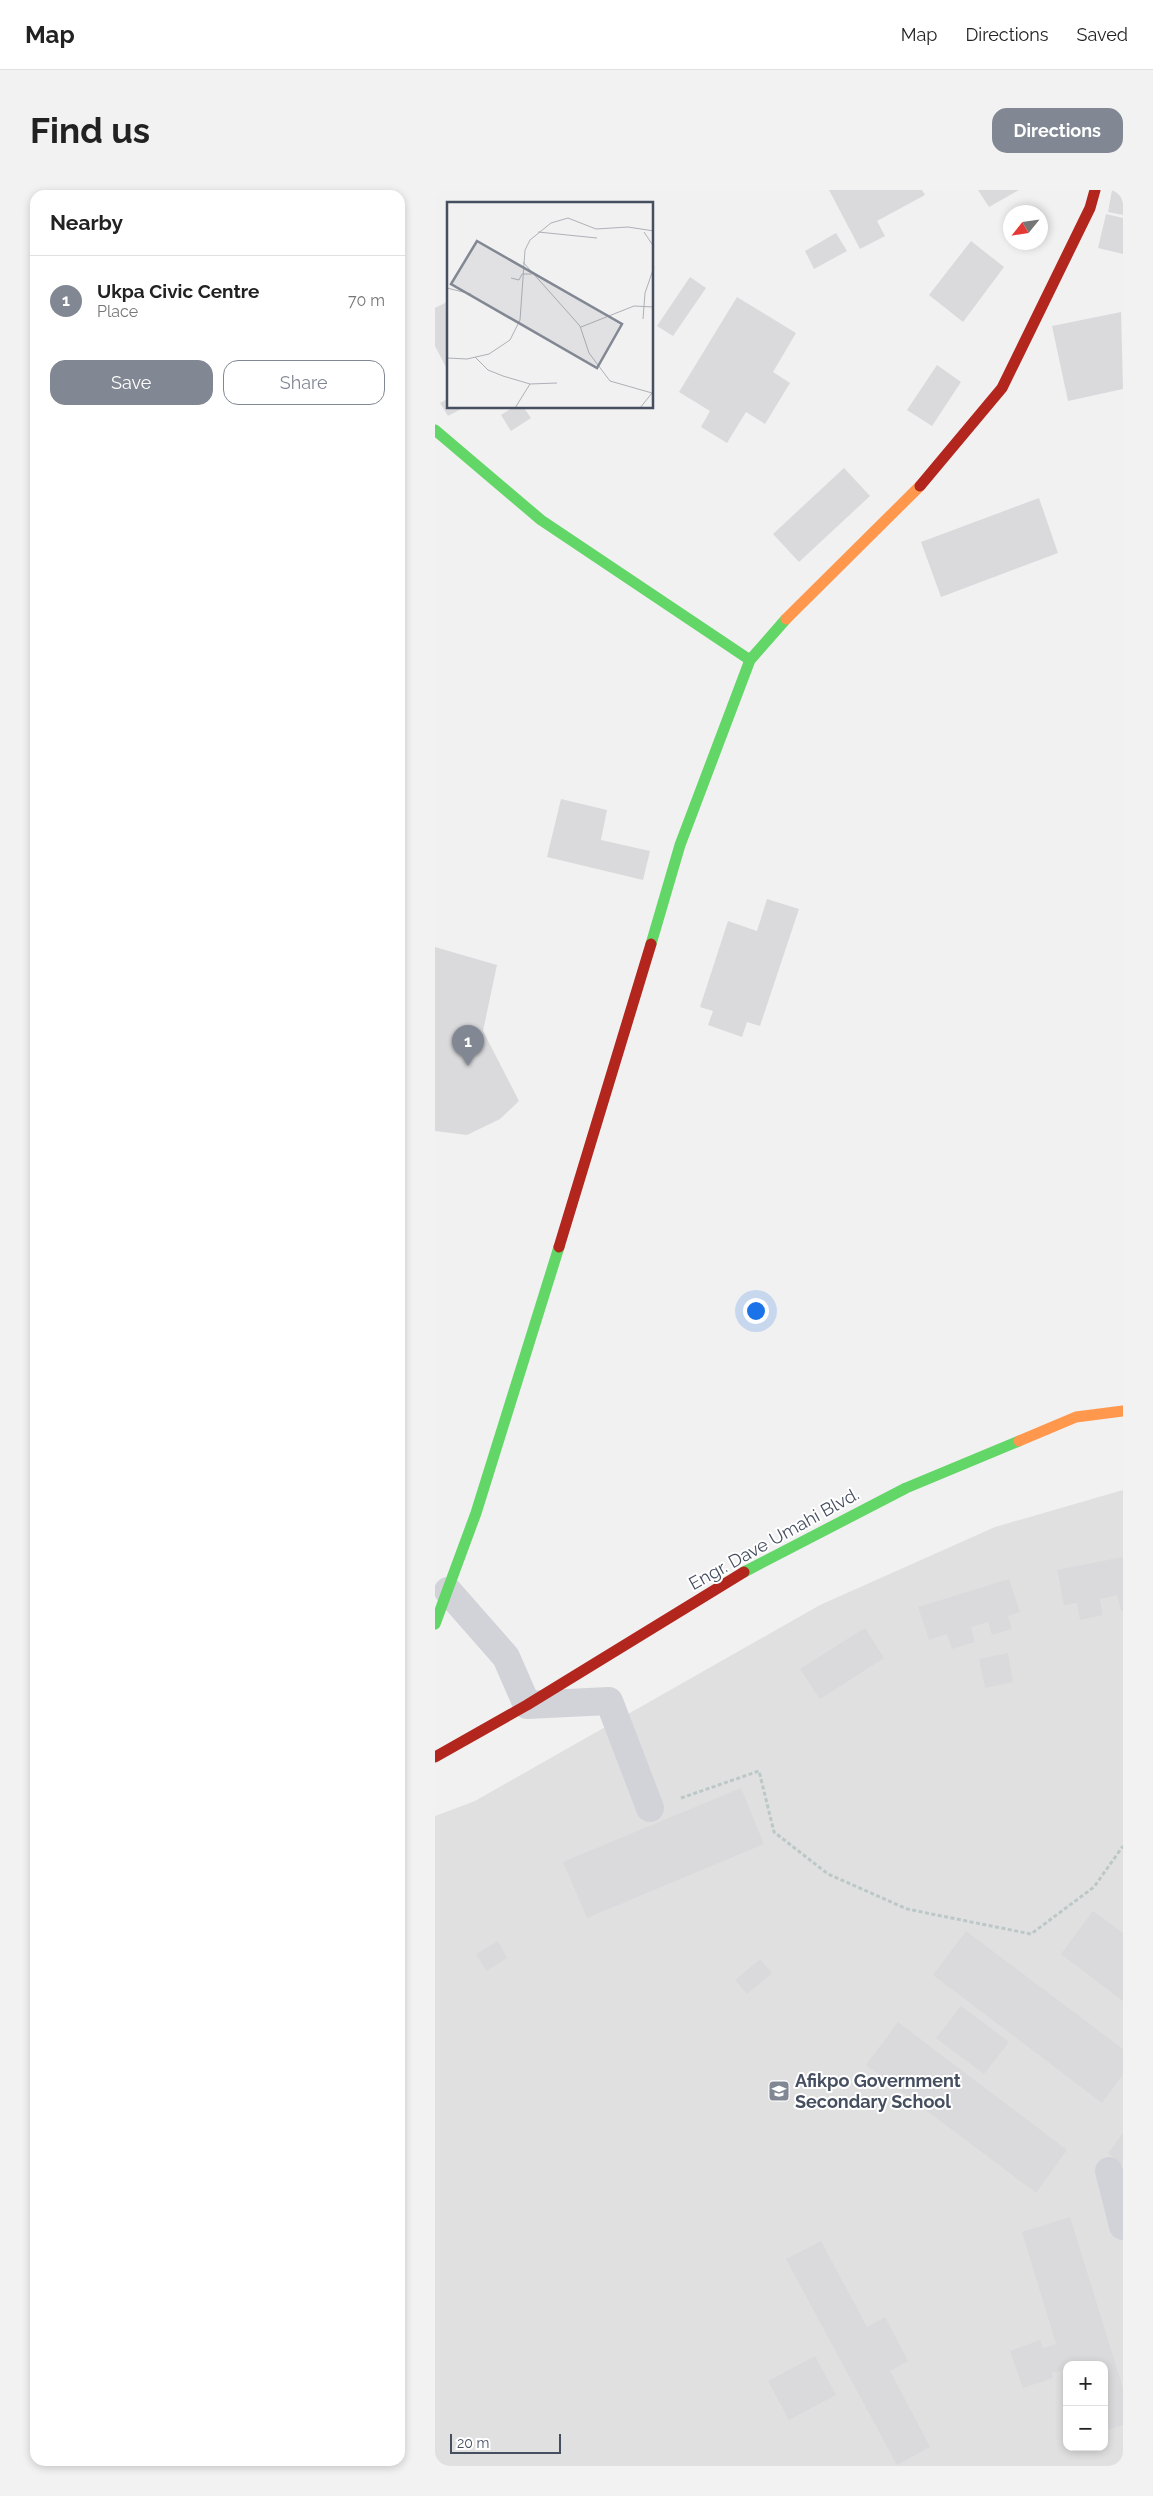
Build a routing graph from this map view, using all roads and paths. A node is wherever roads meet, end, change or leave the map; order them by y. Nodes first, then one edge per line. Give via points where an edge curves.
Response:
1 (1095, 190) edge
2 (435, 430) edge
3 (750, 660) junction
4 (1123, 1411) edge
5 (448, 1591) junction
6 (435, 1624) edge
7 (527, 1704) junction
8 (435, 1757) edge
9 (650, 1808) joint
10 (1123, 1846) edge
11 (1109, 2171) dead end
12 (1123, 2226) edge

1 - 3 street via 1090,208 1002,388 895,514 778,627
2 - 3 street via 541,520
3 - 5 street via 680,845 563,1235 476,1513
4 - 7 street, Engr. Dave Umahi Blvd. via 1076,1417 905,1488 757,1564
5 - 6 street
5 - 7 street via 505,1657
7 - 8 street, Engr. Dave Umahi Blvd.
7 - 9 street via 609,1701
9 - 10 path via 759,1772 774,1832 828,1874 907,1910 1031,1934 1094,1887
11 - 12 street

